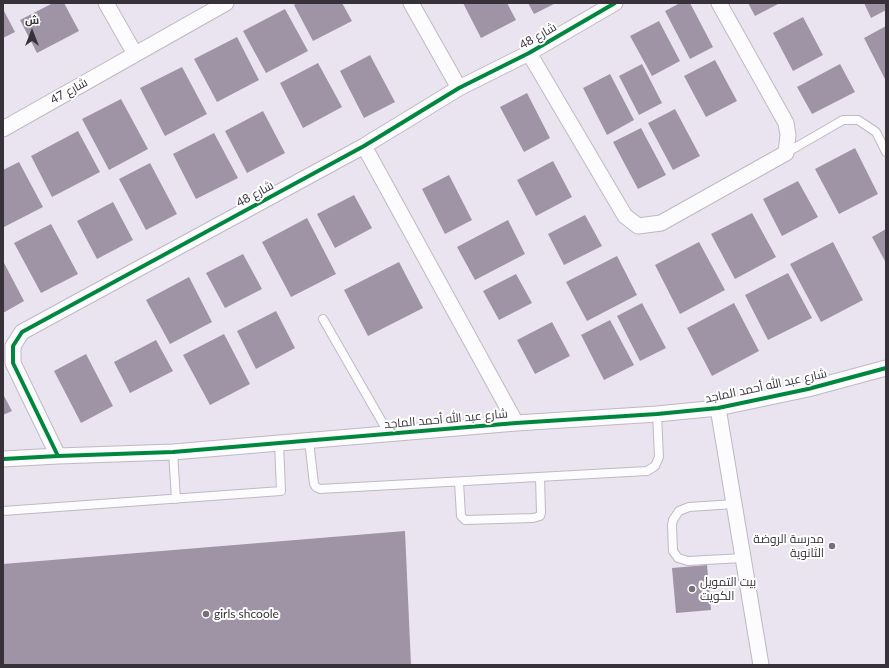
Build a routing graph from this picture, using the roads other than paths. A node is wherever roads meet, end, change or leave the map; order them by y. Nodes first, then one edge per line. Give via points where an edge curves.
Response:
1 (106, 3) edge
2 (226, 3) edge
3 (411, 3) edge
4 (615, 3) edge
5 (719, 3) edge
6 (529, 53) junction
7 (135, 54) junction
8 (459, 88) junction
9 (3, 129) edge
10 (364, 146) junction
11 (886, 152) edge
12 (786, 154) junction
13 (323, 319) dead end
14 (886, 368) edge
15 (718, 408) junction
16 (657, 414) junction
17 (516, 423) junction
18 (389, 434) junction
19 (310, 440) junction
20 (279, 443) junction
21 (173, 452) junction
22 (58, 456) junction
23 (3, 459) edge
24 (540, 477) junction
25 (459, 482) junction
26 (176, 499) junction
27 (734, 504) junction
28 (3, 511) edge
29 (743, 558) junction
30 (761, 665) edge

1 - 7 street
2 - 7 street, شارع 47
3 - 8 street
4 - 6 street, شارع 48
5 - 12 street via 786,123
6 - 8 street, شارع 48
6 - 12 street, شارع 48 via 625,216 638,226 661,223
7 - 9 street, شارع 47
8 - 10 street, شارع 48
10 - 17 street
10 - 22 street, شارع 48 via 22,332 12,346 13,363
11 - 12 lane via 876,132 858,120 843,120
13 - 18 lane
14 - 15 street, شارع عبد الله أحمد الماجد via 808,389
15 - 16 street, شارع عبد الله أحمد الماجد
15 - 27 street
16 - 17 street, شارع عبد الله أحمد الماجد
16 - 24 lane via 659,457 651,469
17 - 18 street, شارع عبد الله أحمد الماجد
18 - 19 street, شارع عبد الله أحمد الماجد
19 - 20 street, شارع عبد الله أحمد الماجد
19 - 25 lane via 314,484 320,489
20 - 21 street, شارع عبد الله أحمد الماجد
20 - 26 lane via 281,491
21 - 22 street, شارع عبد الله أحمد الماجد
21 - 26 lane
22 - 23 street, شارع عبد الله أحمد الماجد
24 - 25 lane
24 - 25 lane via 541,513 540,516 533,518 465,520 461,516
26 - 28 lane
27 - 29 street
27 - 29 lane via 689,507 679,511 672,525 673,551 678,558 688,561
29 - 30 street

